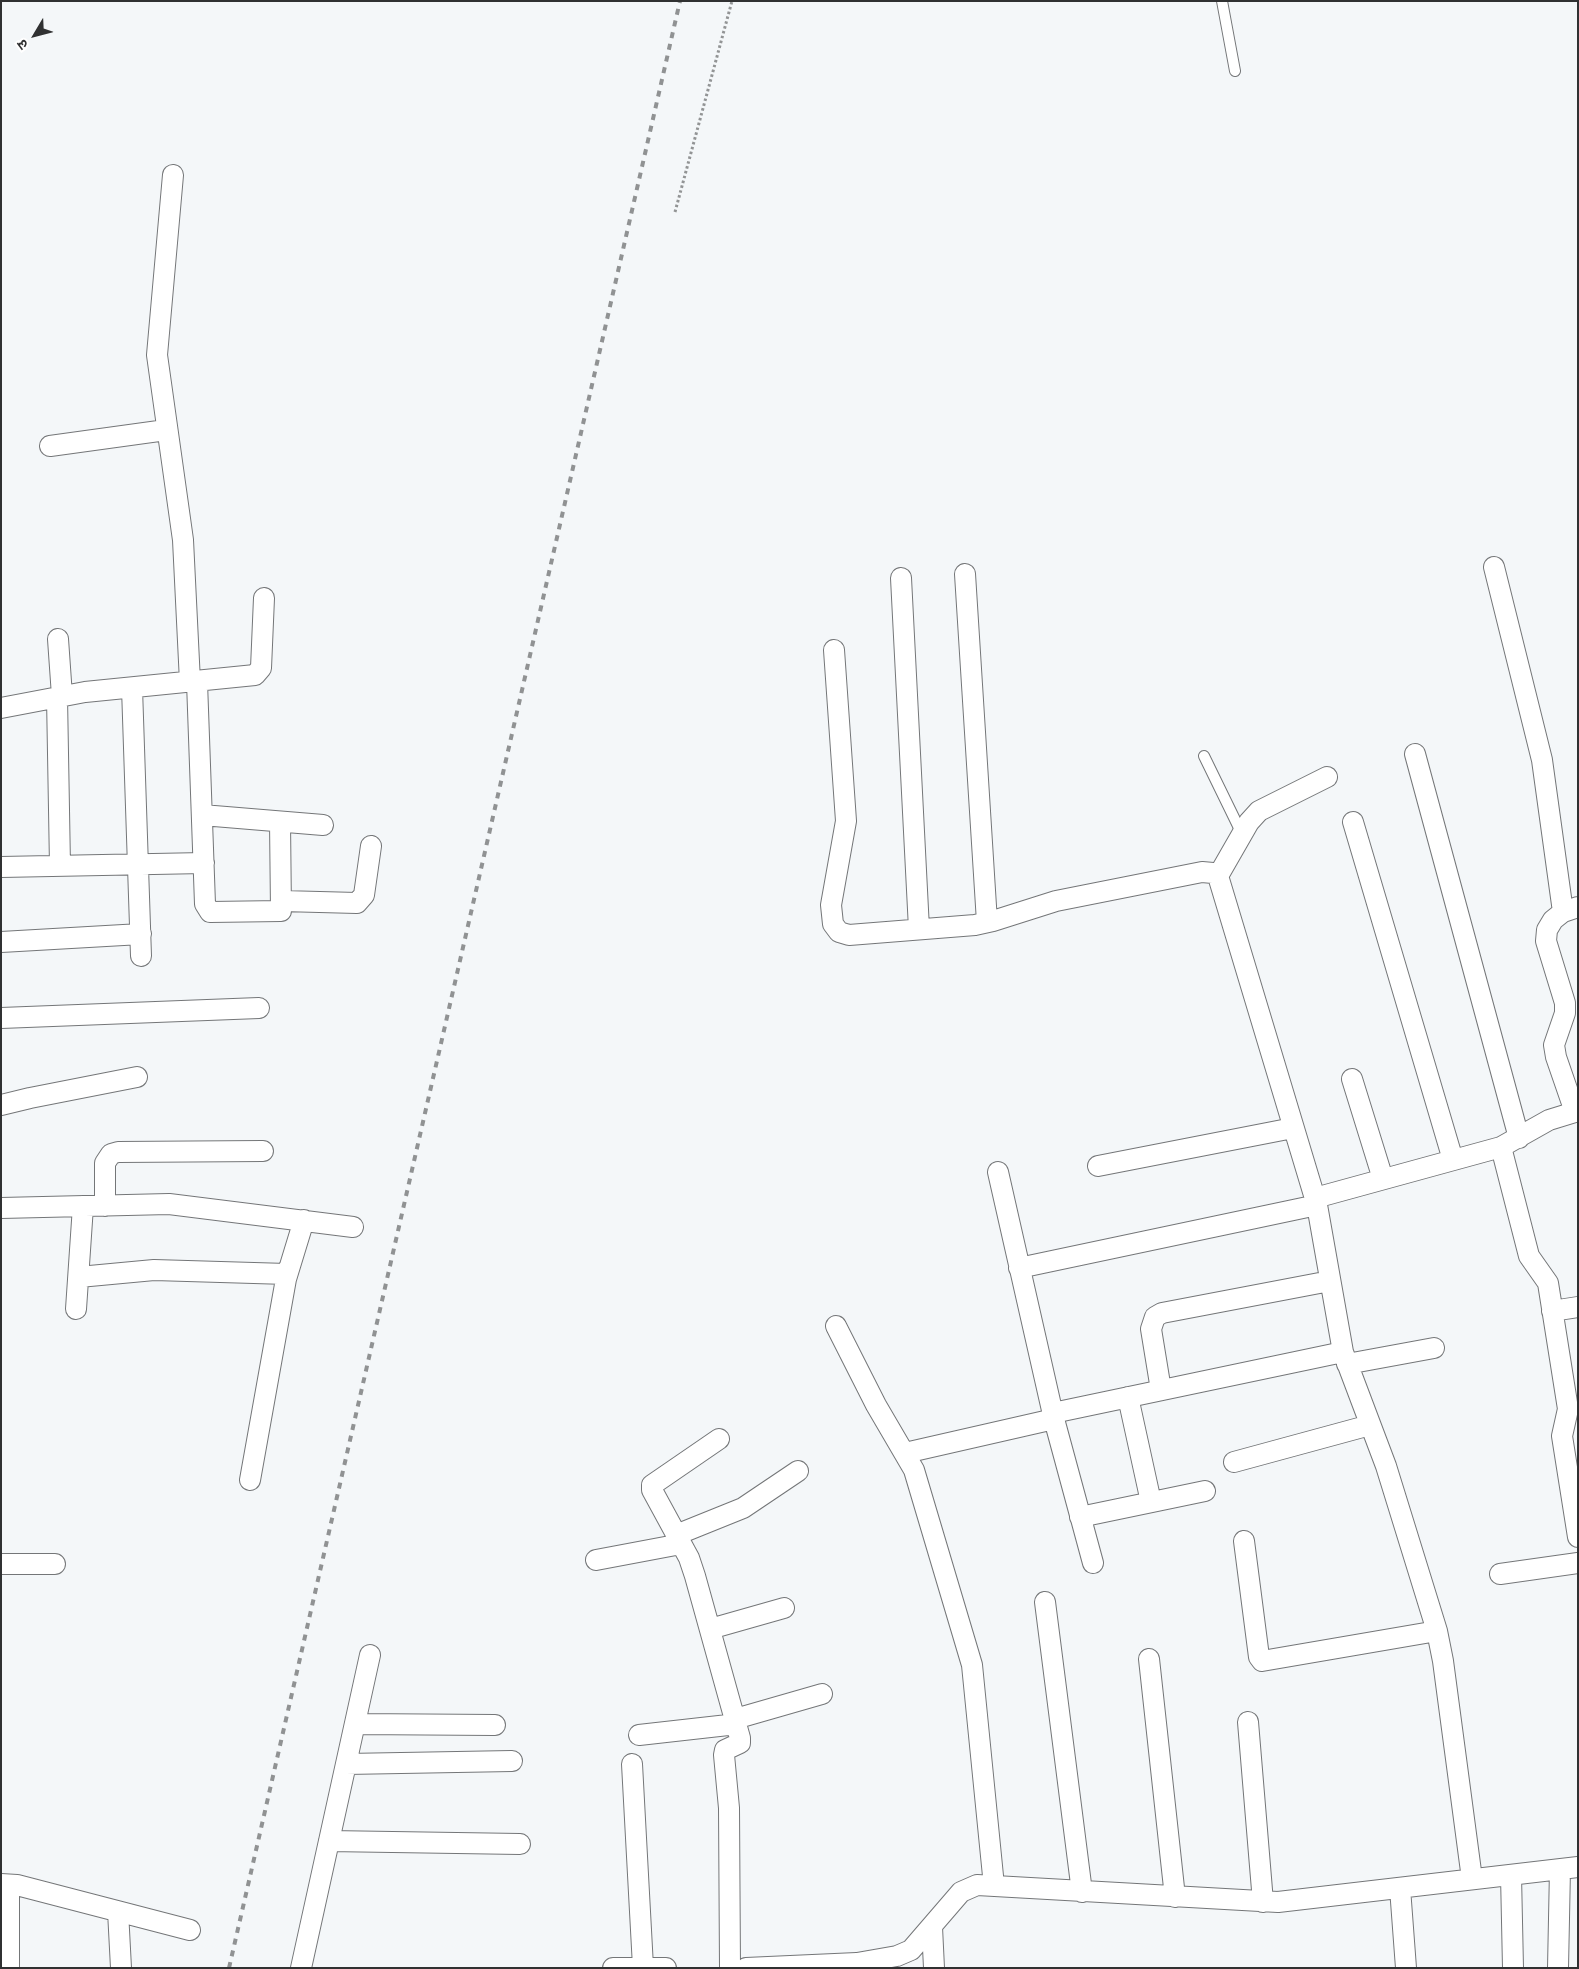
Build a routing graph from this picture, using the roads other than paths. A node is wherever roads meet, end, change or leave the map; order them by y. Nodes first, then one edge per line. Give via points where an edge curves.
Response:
1 (1222, 1) edge
2 (1235, 71) dead end
3 (173, 175) dead end
4 (166, 430) junction
5 (50, 446) dead end
6 (1494, 567) dead end
7 (965, 574) dead end
8 (901, 578) dead end
9 (264, 598) dead end
10 (58, 639) dead end
11 (834, 650) dead end
12 (193, 682) junction
13 (132, 688) junction
14 (59, 697) junction
15 (1, 708) edge
16 (1415, 754) dead end
17 (1204, 756) dead end
18 (1327, 777) dead end
19 (202, 815) junction
20 (280, 822) junction
21 (1353, 822) dead end
22 (323, 825) dead end
23 (1242, 834) junction
24 (371, 846) dead end
25 (204, 863) junction
26 (1, 866) edge
27 (60, 866) junction
28 (138, 866) junction
29 (1218, 876) junction
30 (282, 901) junction
31 (1570, 910) edge
32 (987, 922) junction
33 (919, 929) junction
34 (140, 934) junction
35 (1, 942) edge
36 (141, 956) dead end
37 (259, 1008) dead end
38 (1, 1018) edge
39 (138, 1077) dead end
40 (1352, 1079) dead end
41 (1, 1105) edge
42 (1576, 1112) edge
43 (1293, 1128) junction
44 (1519, 1138) junction
45 (1501, 1147) junction
46 (263, 1151) dead end
47 (1453, 1160) junction
48 (1098, 1166) dead end
49 (998, 1172) dead end
50 (1383, 1179) junction
51 (1316, 1202) junction
52 (83, 1206) junction
53 (105, 1206) junction
54 (1, 1208) edge
55 (304, 1220) junction
56 (353, 1227) dead end
57 (1020, 1268) junction
58 (287, 1274) junction
59 (79, 1277) junction
60 (1330, 1281) junction
61 (1578, 1307) edge
62 (76, 1309) dead end
63 (1552, 1311) junction
64 (836, 1326) dead end
65 (1434, 1348) dead end
66 (1345, 1358) junction
67 (1570, 1368) edge
68 (1161, 1390) junction
69 (1128, 1397) junction
70 (1053, 1416) junction
71 (1370, 1425) junction
72 (1570, 1428) edge
73 (719, 1439) dead end
74 (905, 1453) junction
75 (1234, 1462) dead end
76 (798, 1471) dead end
77 (250, 1480) dead end
78 (1205, 1491) dead end
79 (1151, 1502) junction
80 (1080, 1517) junction
81 (1578, 1534) edge
82 (679, 1540) junction
83 (1244, 1541) dead end
84 (596, 1560) dead end
85 (1093, 1563) dead end
86 (1578, 1563) edge
87 (1, 1564) edge
88 (55, 1564) dead end
89 (1500, 1574) dead end
90 (1045, 1602) dead end
91 (784, 1608) dead end
92 (710, 1629) junction
93 (1437, 1631) junction
94 (370, 1655) dead end
95 (1150, 1659) dead end
96 (822, 1694) dead end
97 (736, 1722) junction
98 (1248, 1722) dead end
99 (354, 1724) junction
100 (495, 1725) dead end
101 (639, 1735) dead end
102 (512, 1761) dead end
103 (346, 1764) junction
104 (632, 1764) dead end
105 (329, 1840) junction
106 (520, 1844) dead end
107 (1569, 1868) edge
108 (1511, 1875) junction
109 (1472, 1879) junction
110 (5, 1884) edge
111 (994, 1886) junction
112 (1400, 1888) junction
113 (1082, 1892) junction
114 (1175, 1898) junction
115 (1263, 1902) junction
116 (118, 1911) junction
117 (932, 1927) junction
118 (190, 1930) dead end
119 (857, 1965) edge
120 (627, 1967) edge
121 (787, 1967) edge
122 (9, 1968) edge
123 (120, 1968) edge
124 (301, 1968) edge
125 (666, 1968) edge
126 (730, 1968) edge
127 (746, 1968) edge
128 (934, 1968) edge
129 (1406, 1968) edge
130 (1513, 1968) edge
131 (1558, 1968) edge

1 - 2 lane
3 - 4 street via 157,355
4 - 5 street
4 - 12 street via 183,540
6 - 31 street via 1542,760
7 - 32 street
8 - 33 street
9 - 12 street via 259,672
10 - 14 street
11 - 33 street via 846,821 831,905 833,924 839,932 849,935
12 - 13 street
12 - 19 street
13 - 14 street
13 - 28 street
14 - 15 street
14 - 27 street
16 - 44 street
17 - 23 lane
18 - 23 street via 1259,810
19 - 20 street
19 - 25 street
20 - 22 street
20 - 30 street
21 - 47 street
23 - 29 street
24 - 30 street via 364,895 357,903
25 - 28 street
25 - 30 street via 205,904 210,912 277,912 282,908
26 - 27 street
27 - 28 street
28 - 34 street
29 - 32 street via 1202,872 1056,901
29 - 43 street
31 - 42 street via 1550,925 1546,940 1565,1003 1565,1013 1554,1045 1556,1057
32 - 33 street
34 - 35 street
34 - 36 street
37 - 38 street
39 - 41 street
40 - 50 street
42 - 44 street via 1549,1120
43 - 48 street
43 - 51 street
44 - 45 street
45 - 47 street
45 - 63 street via 1529,1256 1548,1283
46 - 53 street via 111,1154 105,1163
47 - 50 street
49 - 57 street
50 - 51 street
51 - 57 street
51 - 60 street
52 - 53 street
52 - 54 street
52 - 59 street
53 - 55 street via 190,1206
55 - 56 street
55 - 58 street
57 - 70 street
58 - 59 street via 154,1270
58 - 77 street
59 - 62 street
60 - 66 street
60 - 68 street via 1162,1313 1155,1317 1151,1329
61 - 63 street
63 - 67 street
64 - 74 street via 876,1405
65 - 66 street
66 - 68 street
66 - 71 street
67 - 72 street
68 - 69 street
69 - 70 street
69 - 79 street
70 - 74 street
70 - 80 street
71 - 75 street
71 - 93 street via 1386,1466
72 - 81 street
73 - 82 street via 652,1485
74 - 111 street via 920,1487 972,1666
76 - 82 street via 743,1508
78 - 79 street
79 - 80 street
80 - 85 street
82 - 84 street
82 - 92 street via 695,1576
83 - 93 street via 1262,1661
86 - 89 street
87 - 88 street
90 - 113 street
91 - 92 street
92 - 97 street
93 - 109 street
94 - 99 street
95 - 114 street
96 - 97 street
97 - 101 street
97 - 126 street via 740,1743 725,1750 724,1755 729,1808
98 - 115 street
99 - 100 street
99 - 103 street
102 - 103 street
103 - 105 street
104 - 120 street
105 - 106 street
105 - 124 street
107 - 108 street
107 - 131 street
108 - 109 street
108 - 130 street
109 - 112 street
110 - 116 street
110 - 122 street
111 - 113 street
111 - 117 street via 977,1885 962,1892
112 - 115 street
112 - 129 street
113 - 114 street
114 - 115 street
116 - 118 street
116 - 123 street
117 - 119 street via 911,1950
117 - 128 street
119 - 121 street
120 - 125 street
121 - 127 street

